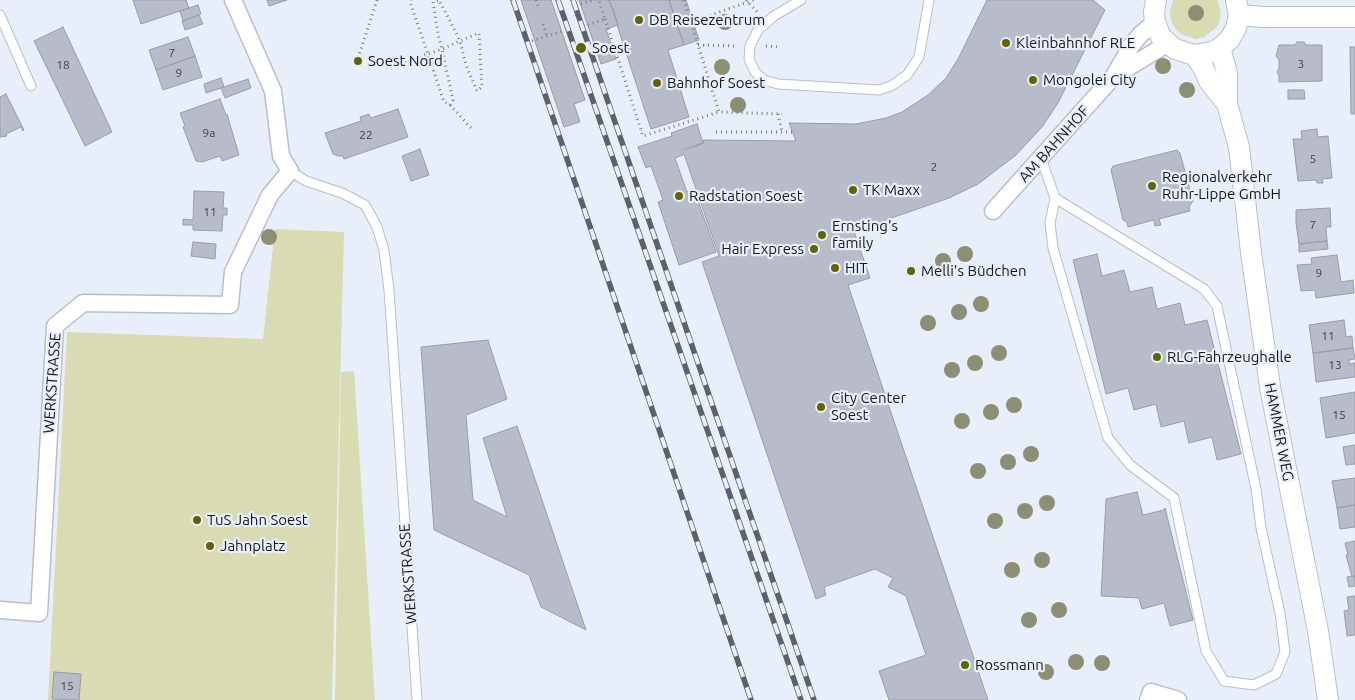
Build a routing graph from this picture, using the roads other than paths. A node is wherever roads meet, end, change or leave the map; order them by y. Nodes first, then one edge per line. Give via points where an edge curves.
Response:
1 (233, 0) edge
2 (801, 0) edge
3 (929, 0) edge
4 (1237, 7) edge
5 (1151, 9) edge
6 (0, 15) edge
7 (1355, 17) edge
8 (1167, 44) junction
9 (1220, 48) junction
10 (1194, 55) junction
11 (1114, 76) junction
12 (31, 86) dead end
13 (1227, 104) junction
14 (1041, 158) junction
15 (290, 171) junction
16 (1054, 198) junction
17 (993, 211) dead end
18 (0, 610) edge
19 (417, 700) edge
20 (1148, 700) edge
21 (1178, 700) edge
22 (1328, 700) edge

1 - 15 street via 273,91 280,156
2 - 3 lane via 758,30 750,46 749,59 756,72 764,80 778,84 879,90 907,75 919,58
4 - 7 street via 1263,17
4 - 9 street via 1236,28
5 - 8 street
5 - 11 street, AM BAHNHOF via 1140,35
6 - 12 lane
8 - 10 street via 1175,50
8 - 11 street, AM BAHNHOF
9 - 10 street
9 - 13 street, HAMMER WEG via 1227,73
10 - 13 street, HAMMER WEG
11 - 14 street, AM BAHNHOF
13 - 22 street, HAMMER WEG via 1239,146 1270,387 1318,631
14 - 16 lane
14 - 17 street, AM BAHNHOF
15 - 18 street, WERKSTRASSE via 270,195 233,272 230,305 83,303 55,326 39,613
15 - 19 lane, WERKSTRASSE via 306,181 366,205 384,250
16 - 16 lane via 1204,289 1217,306 1256,489 1285,652 1276,674 1254,685 1224,681 1206,651 1174,498 1130,465 1108,438 1053,248 1050,224
20 - 21 street via 1151,692

